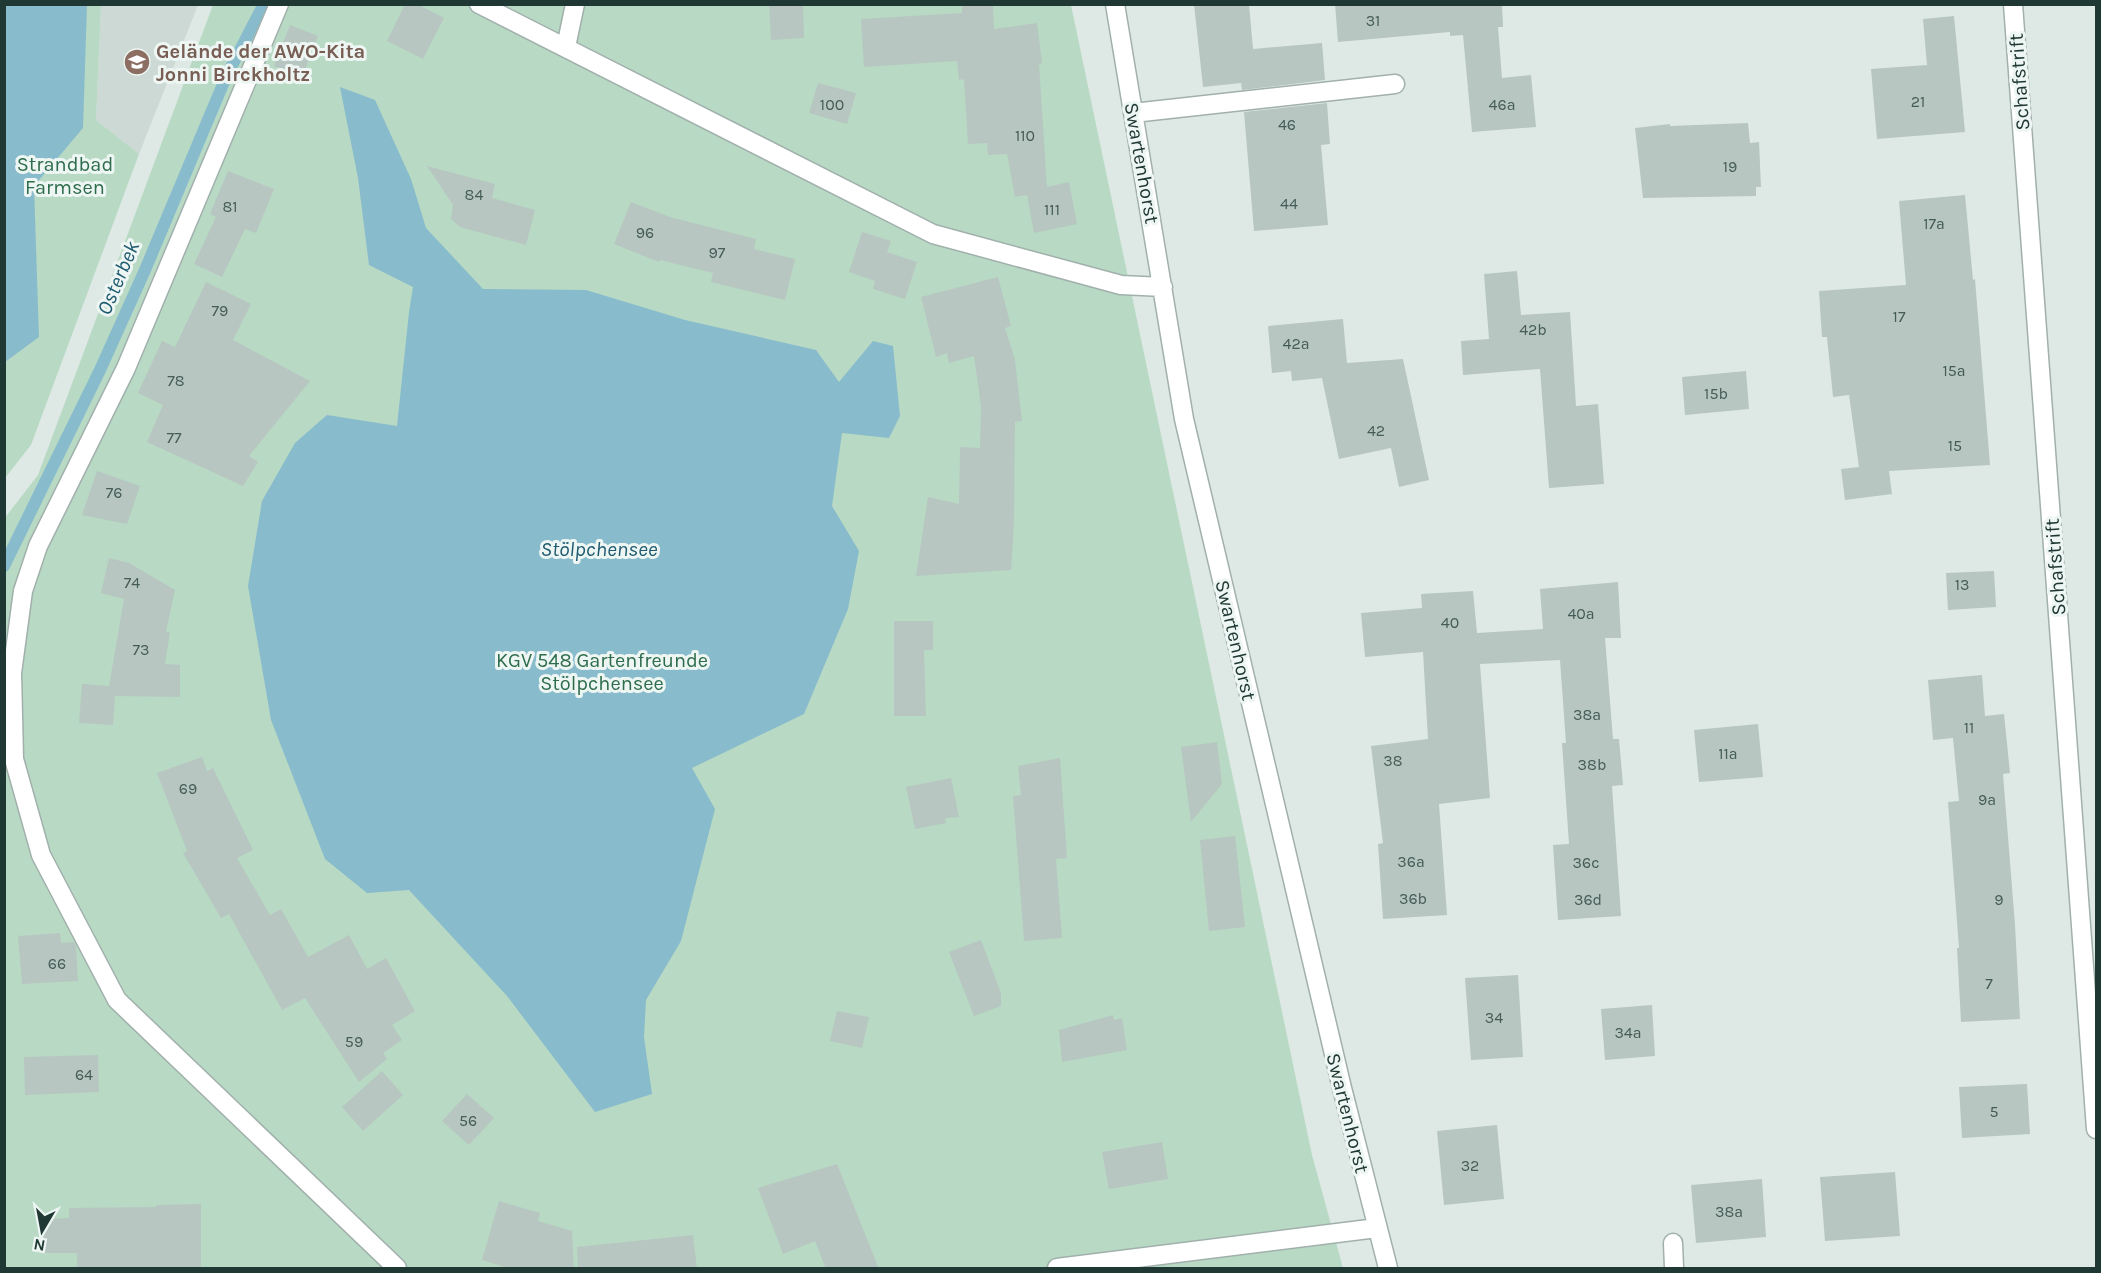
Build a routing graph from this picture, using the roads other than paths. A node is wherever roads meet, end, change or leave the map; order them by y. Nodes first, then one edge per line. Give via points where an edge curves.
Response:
1 (279, 4) edge
2 (479, 4) edge
3 (575, 4) edge
4 (1115, 4) edge
5 (2013, 4) edge
6 (566, 47) junction
7 (1395, 84) dead end
8 (1133, 113) junction
9 (1164, 287) junction
10 (2097, 1129) edge
11 (1377, 1228) junction
12 (1673, 1243) dead end
13 (397, 1269) edge
14 (1057, 1269) edge
15 (1388, 1269) edge
16 (1674, 1269) edge

1 - 13 street via 126,368 38,546 23,591 12,673 14,759 41,855 117,1000
2 - 6 street
3 - 6 street
4 - 8 street, Swartenhorst
5 - 10 street, Schafstrift
6 - 9 street via 933,234 1121,285
7 - 8 street
8 - 9 street, Swartenhorst
9 - 11 street, Swartenhorst via 1184,419
11 - 14 street
11 - 15 street, Swartenhorst
12 - 16 street

